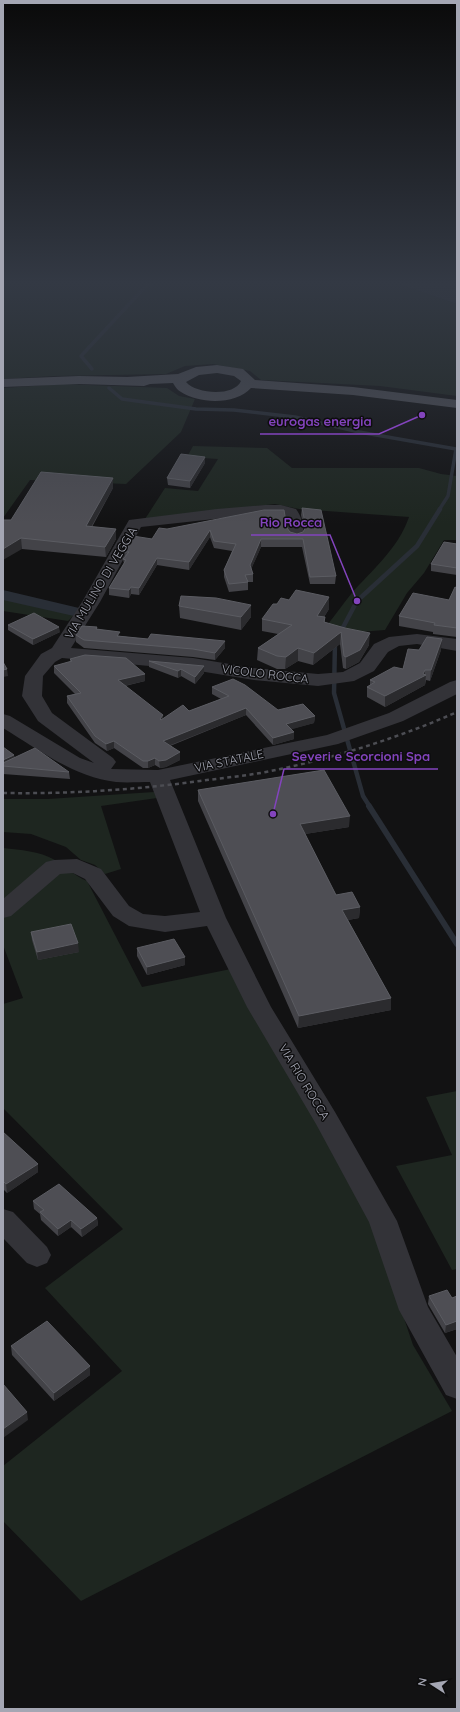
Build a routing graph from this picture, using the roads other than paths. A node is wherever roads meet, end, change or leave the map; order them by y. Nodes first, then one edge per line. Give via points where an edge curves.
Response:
1 (3, 382) edge
2 (181, 382) junction
3 (248, 384) junction
4 (457, 404) edge
5 (296, 535) edge
6 (457, 645) edge
7 (59, 652) junction
8 (457, 686) edge
9 (3, 720) edge
10 (97, 772) junction
11 (158, 776) junction
12 (3, 911) edge
13 (214, 918) junction
14 (3, 1220) edge
15 (37, 1255) dead end
16 (457, 1385) edge

1 - 2 main road
2 - 3 main road via 194,393 215,396 234,393
2 - 3 main road via 187,374 201,370 228,370 244,376
3 - 4 main road via 322,388
5 - 7 street, VIA MULINO DI VEGGIA via 292,514 282,509 135,523 91,602
6 - 7 street, VICOLO ROCCA via 417,639 395,641 381,648 367,667 347,677 318,680 254,674 193,664
7 - 10 street, VIA MULINO DI VEGGIA via 48,658 34,676 32,696 45,716 106,762
8 - 11 street, VIA STATALE via 386,723 359,732
9 - 10 street, VIA STATALE via 73,762
10 - 11 street, VIA STATALE via 117,776
11 - 13 street, VIA RIO ROCCA
12 - 13 street via 54,867 77,866 93,874 121,911 137,921 165,924
13 - 16 street, VIA RIO ROCCA via 259,1007 383,1220 414,1310
14 - 15 street

